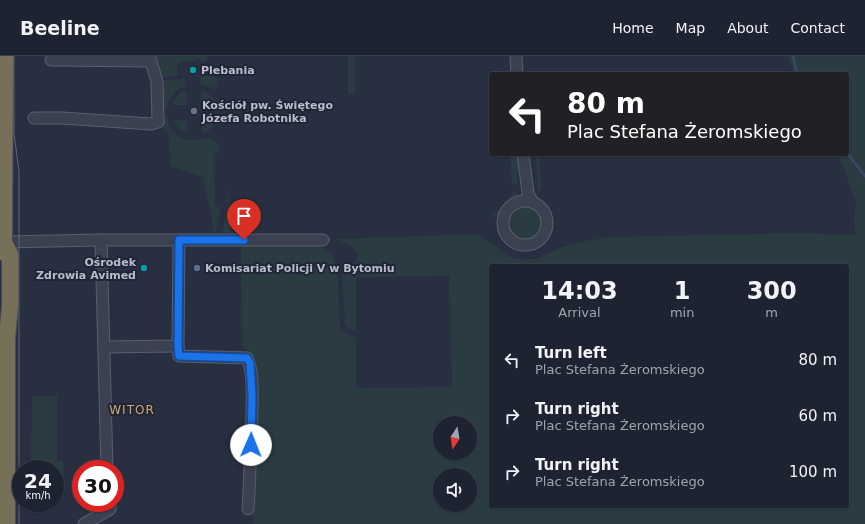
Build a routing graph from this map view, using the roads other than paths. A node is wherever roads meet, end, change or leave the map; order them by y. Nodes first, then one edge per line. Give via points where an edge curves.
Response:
1 (5, 56) edge
2 (516, 56) edge
3 (150, 59) edge
4 (51, 60) dead end
5 (517, 72) edge
6 (34, 118) dead end
7 (522, 156) edge
8 (522, 156) edge
9 (520, 202) junction
10 (532, 202) junction
11 (101, 240) junction
12 (179, 240) junction
13 (323, 240) dead end
14 (2, 248) edge
15 (178, 346) junction
16 (104, 347) junction
17 (107, 460) edge
18 (248, 509) dead end
19 (105, 512) edge
20 (7, 524) edge
21 (84, 524) edge

1 - 14 highway
2 - 5 street
3 - 4 street
3 - 6 street via 157,81 158,122 151,124
7 - 9 street
8 - 10 street via 528,193
9 - 10 street
9 - 10 street via 506,212 504,227 512,241 524,245 543,237 546,229 544,213
11 - 12 street
11 - 14 street
11 - 16 street
12 - 13 street
12 - 15 street
14 - 20 highway via 10,254 7,338
15 - 16 street
15 - 18 street via 179,356 247,358 250,363 252,396
16 - 17 street
19 - 21 street

